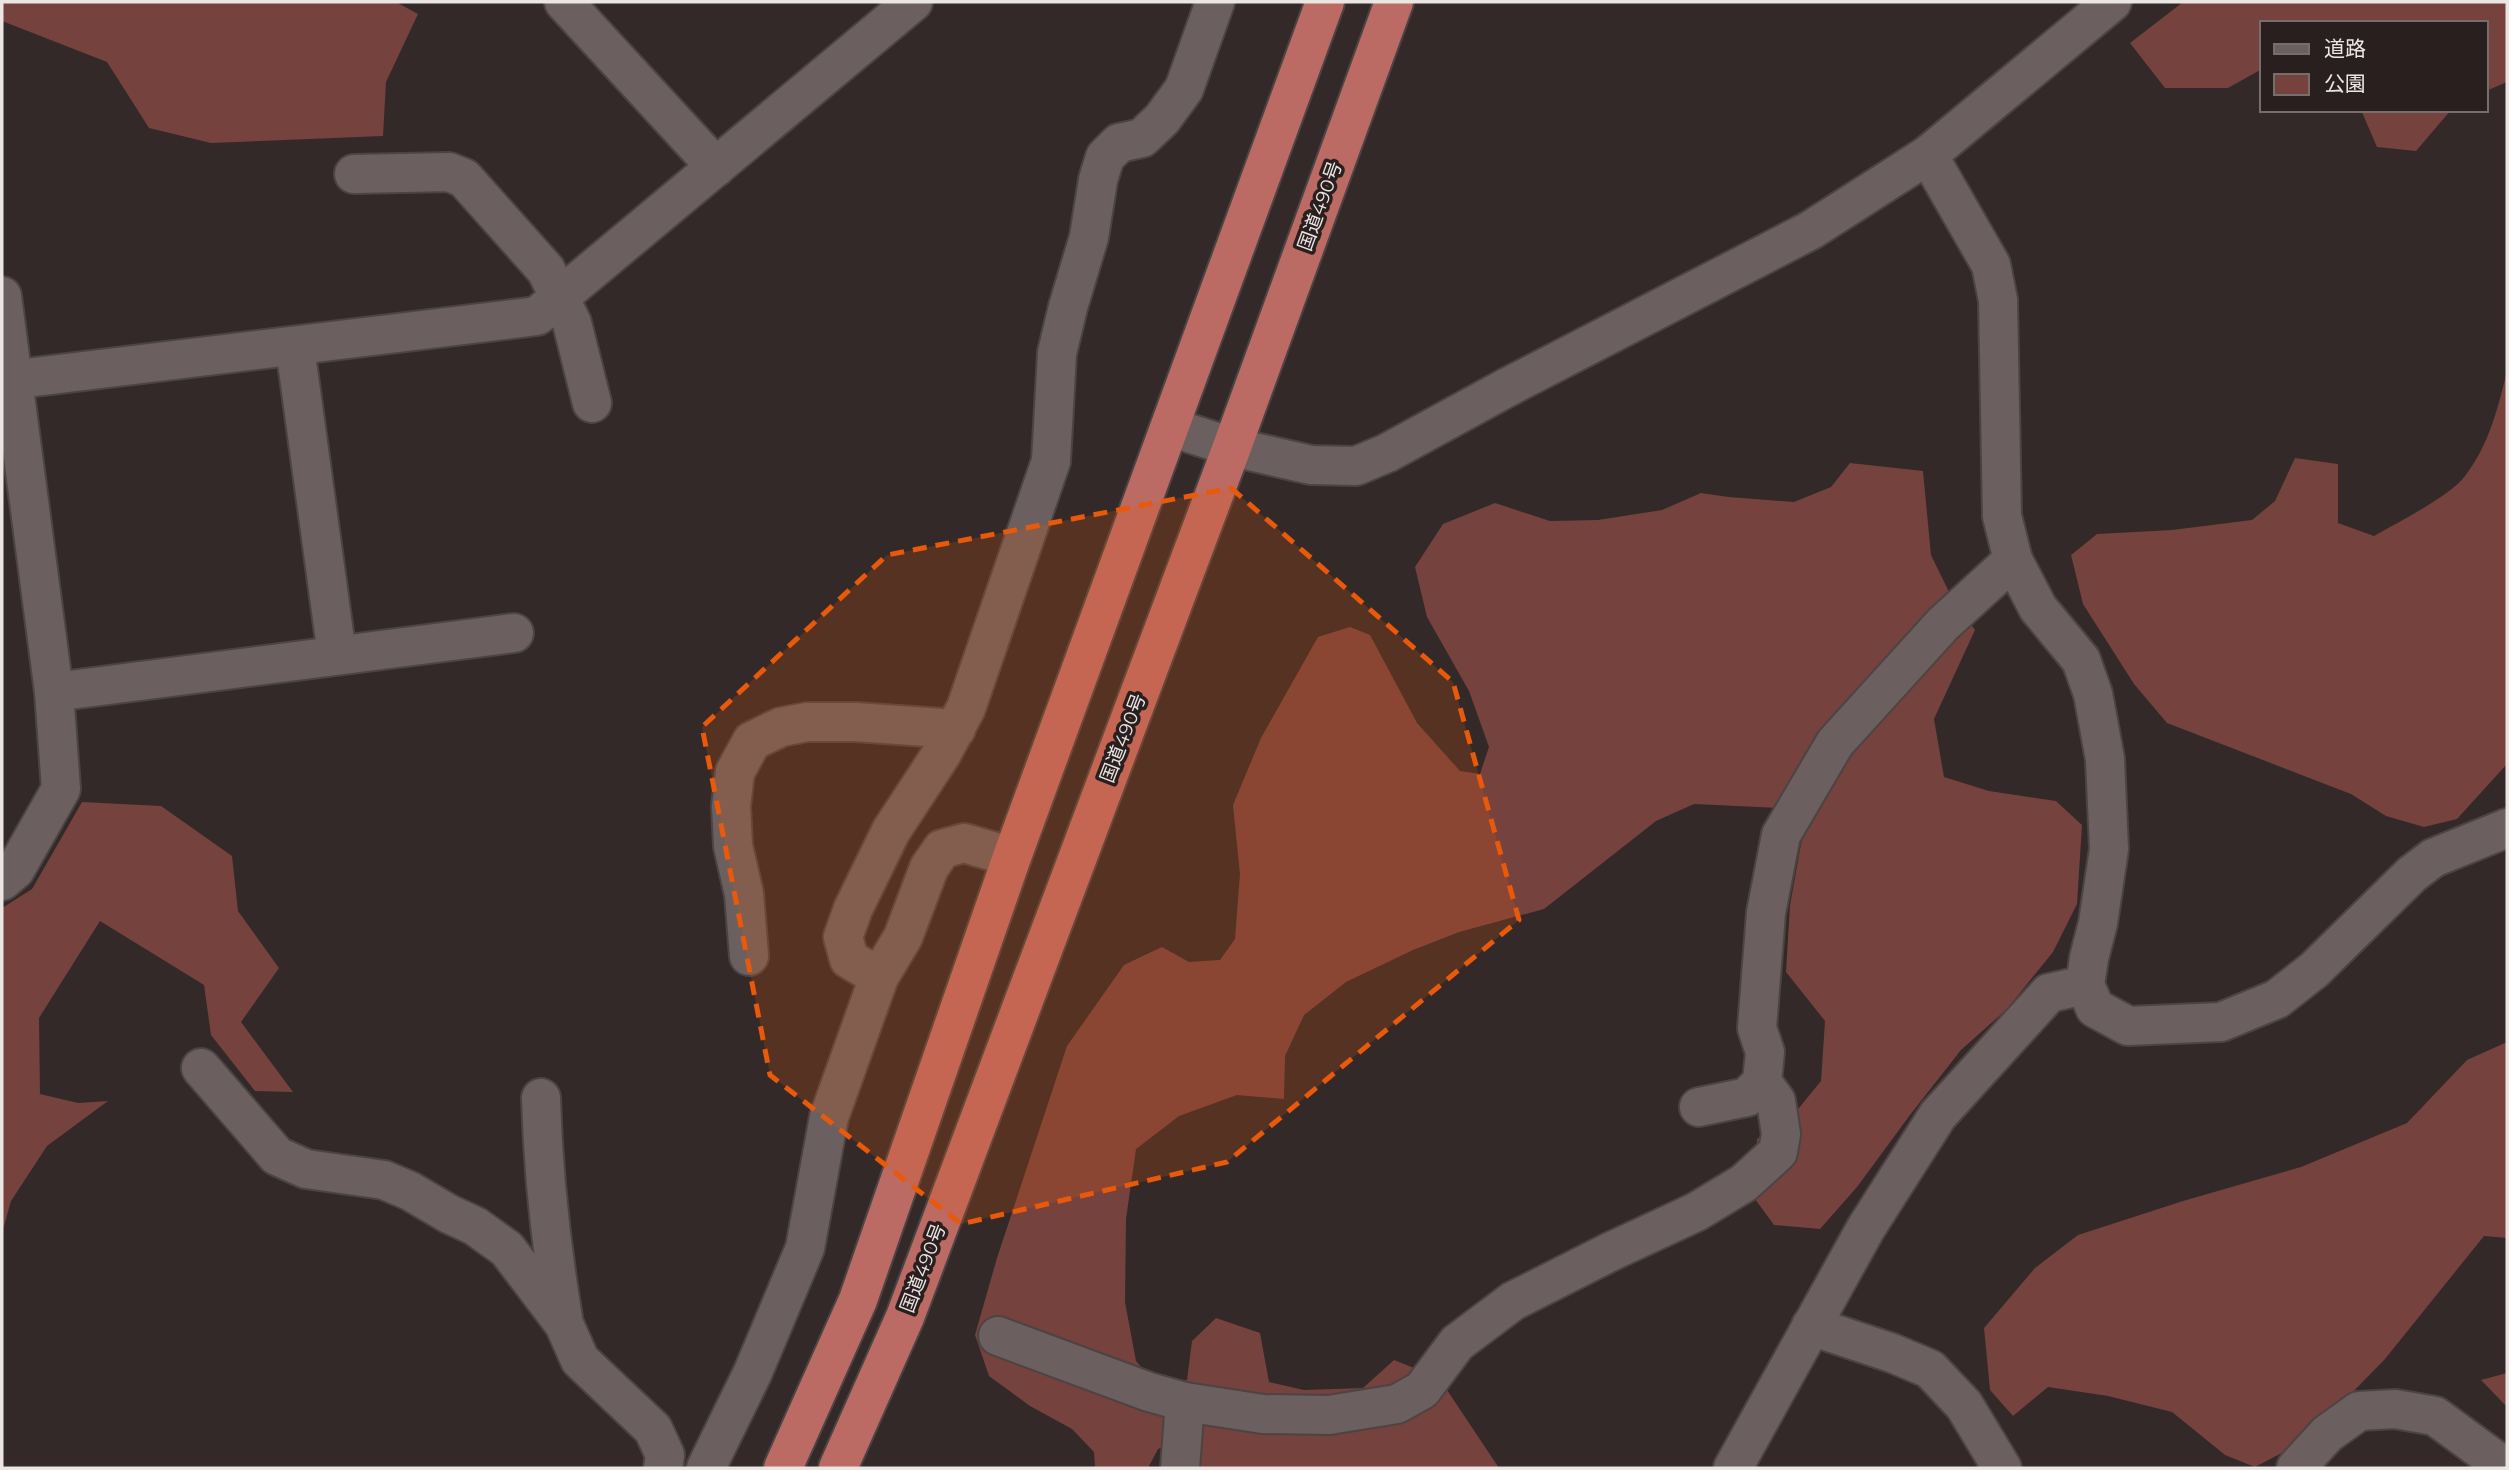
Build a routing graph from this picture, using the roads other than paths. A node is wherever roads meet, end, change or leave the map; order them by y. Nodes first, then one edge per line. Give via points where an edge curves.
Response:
1 (564, 2) edge
2 (913, 2) edge
3 (1215, 2) edge
4 (1325, 2) edge
5 (1394, 2) edge
6 (2112, 2) edge
7 (1928, 155) junction
8 (716, 167) junction
9 (354, 174) dead end
10 (2, 296) edge
11 (559, 299) junction
12 (295, 347) junction
13 (7, 380) edge
14 (592, 403) dead end
15 (1170, 427) junction
16 (1232, 447) junction
17 (2013, 560) junction
18 (514, 633) dead end
19 (337, 655) junction
20 (54, 692) junction
21 (956, 729) junction
22 (2507, 828) edge
23 (1012, 857) junction
24 (2, 881) edge
25 (749, 956) dead end
26 (879, 977) junction
27 (2085, 985) junction
28 (201, 1068) dead end
29 (1762, 1082) junction
30 (541, 1098) dead end
31 (1699, 1107) dead end
32 (564, 1324) junction
33 (1811, 1326) junction
34 (998, 1336) dead end
35 (1185, 1402) junction
36 (663, 1468) edge
37 (706, 1468) edge
38 (783, 1468) edge
39 (838, 1468) edge
40 (1180, 1468) edge
41 (1733, 1468) edge
42 (2002, 1468) edge
43 (2296, 1468) edge
44 (2506, 1468) edge

1 - 8 street
2 - 8 street
3 - 21 street via 1184,89 1142,138 1119,143 1105,157 1057,353 1051,461
4 - 15 highway
5 - 16 highway, 国道490号
6 - 7 street
7 - 16 street via 1811,230 1387,453 1356,466 1311,466
7 - 17 street via 1991,265 1998,300 2002,516
8 - 11 street
9 - 11 street via 449,172 464,178 546,270
10 - 13 street
11 - 12 street via 537,316
11 - 14 street via 572,323
12 - 13 street
12 - 19 street
13 - 20 street
15 - 16 street
15 - 23 highway
16 - 39 highway, 国道490号 via 905,1317
17 - 27 street via 2038,608 2081,660 2105,759 2109,849
17 - 29 street via 1943,624 1835,743 1781,835 1766,913 1757,1028 1765,1052
18 - 19 street
19 - 20 street
20 - 24 street via 61,789 15,870
21 - 25 street via 807,722 781,727 752,741 736,772 730,806
21 - 26 street via 891,831 843,937 849,959
22 - 27 street via 2433,858 2277,999 2221,1022 2128,1026 2095,1008
23 - 26 street via 964,843 942,849 929,868 903,937
23 - 38 highway via 858,1300
26 - 37 street via 829,1117 805,1248
27 - 33 street via 2049,993 1938,1115
28 - 32 street via 277,1156 306,1169 384,1180 475,1226 507,1249
29 - 31 street via 1747,1097
29 - 35 street via 1776,1101 1781,1134 1778,1152 1744,1183 1696,1212 1513,1301 1457,1343 1422,1390 1397,1404 1329,1415 1263,1413
30 - 32 street via 549,1226
32 - 36 street via 580,1360 653,1429 665,1455
33 - 41 street
33 - 42 street via 1930,1369 1964,1405
34 - 35 street
35 - 40 street
43 - 44 street via 2327,1434 2359,1411 2395,1409 2435,1416

